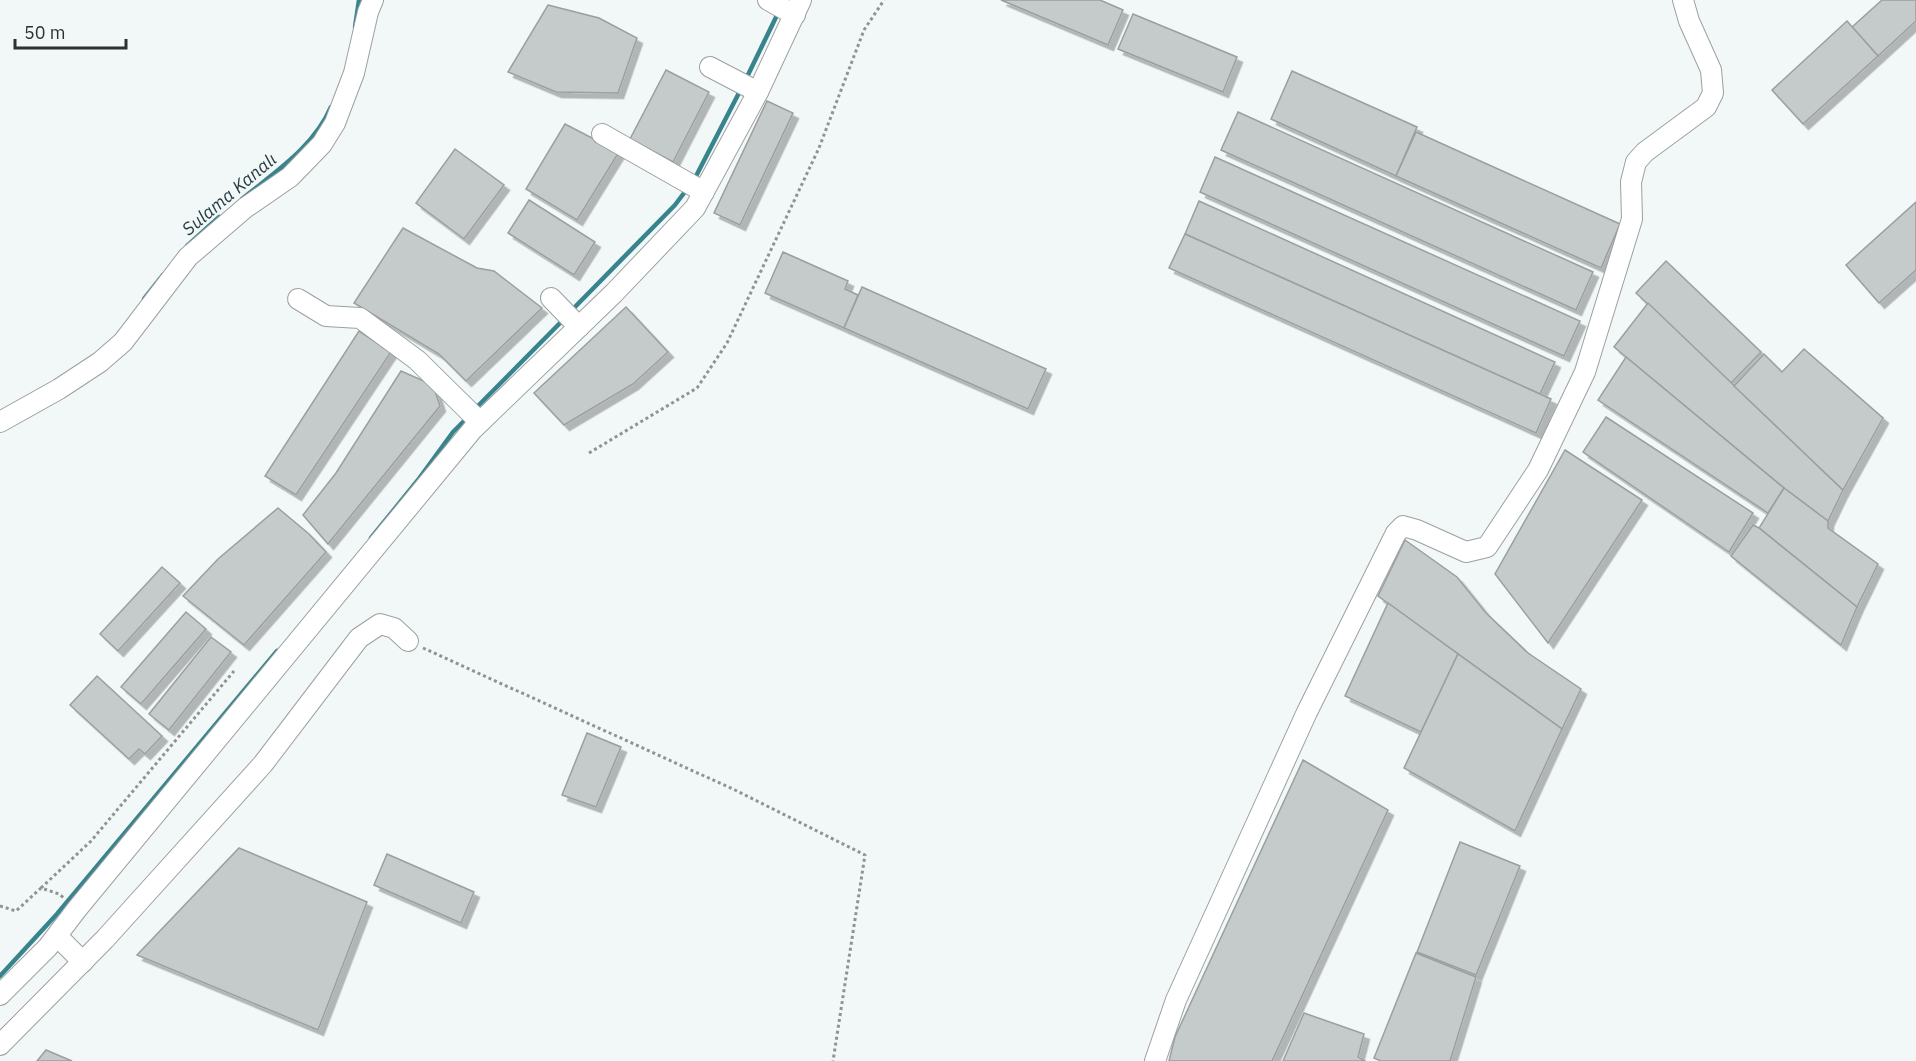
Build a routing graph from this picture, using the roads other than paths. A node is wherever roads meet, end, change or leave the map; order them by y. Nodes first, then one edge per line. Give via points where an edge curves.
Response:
1 (373, 0) edge
2 (1683, 0) edge
3 (785, 6) edge
4 (710, 67) dead end
5 (748, 87) junction
6 (602, 134) dead end
7 (694, 186) junction
8 (298, 299) dead end
9 (555, 302) dead end
10 (576, 324) junction
11 (474, 416) junction
12 (0, 422) edge
13 (408, 641) road end
14 (57, 936) junction
15 (83, 962) junction
16 (0, 995) edge
17 (0, 1045) edge
18 (1155, 1061) edge

1 - 12 street via 354,73 335,123 322,144 290,177 245,208 188,256 123,342 100,362
2 - 18 street via 1711,70 1713,93 1706,107 1636,162 1631,182 1632,219 1585,372 1538,470 1487,548 1466,552 1403,526 1396,533 1297,733 1176,1000
3 - 5 street
4 - 5 street
5 - 7 street
6 - 7 street
7 - 10 street via 695,208 614,293
8 - 11 street via 326,316 360,318 417,360
9 - 10 street
10 - 11 street
11 - 14 street
13 - 15 street via 394,628 380,624 359,638 263,764
14 - 15 street
14 - 16 street
15 - 17 street

